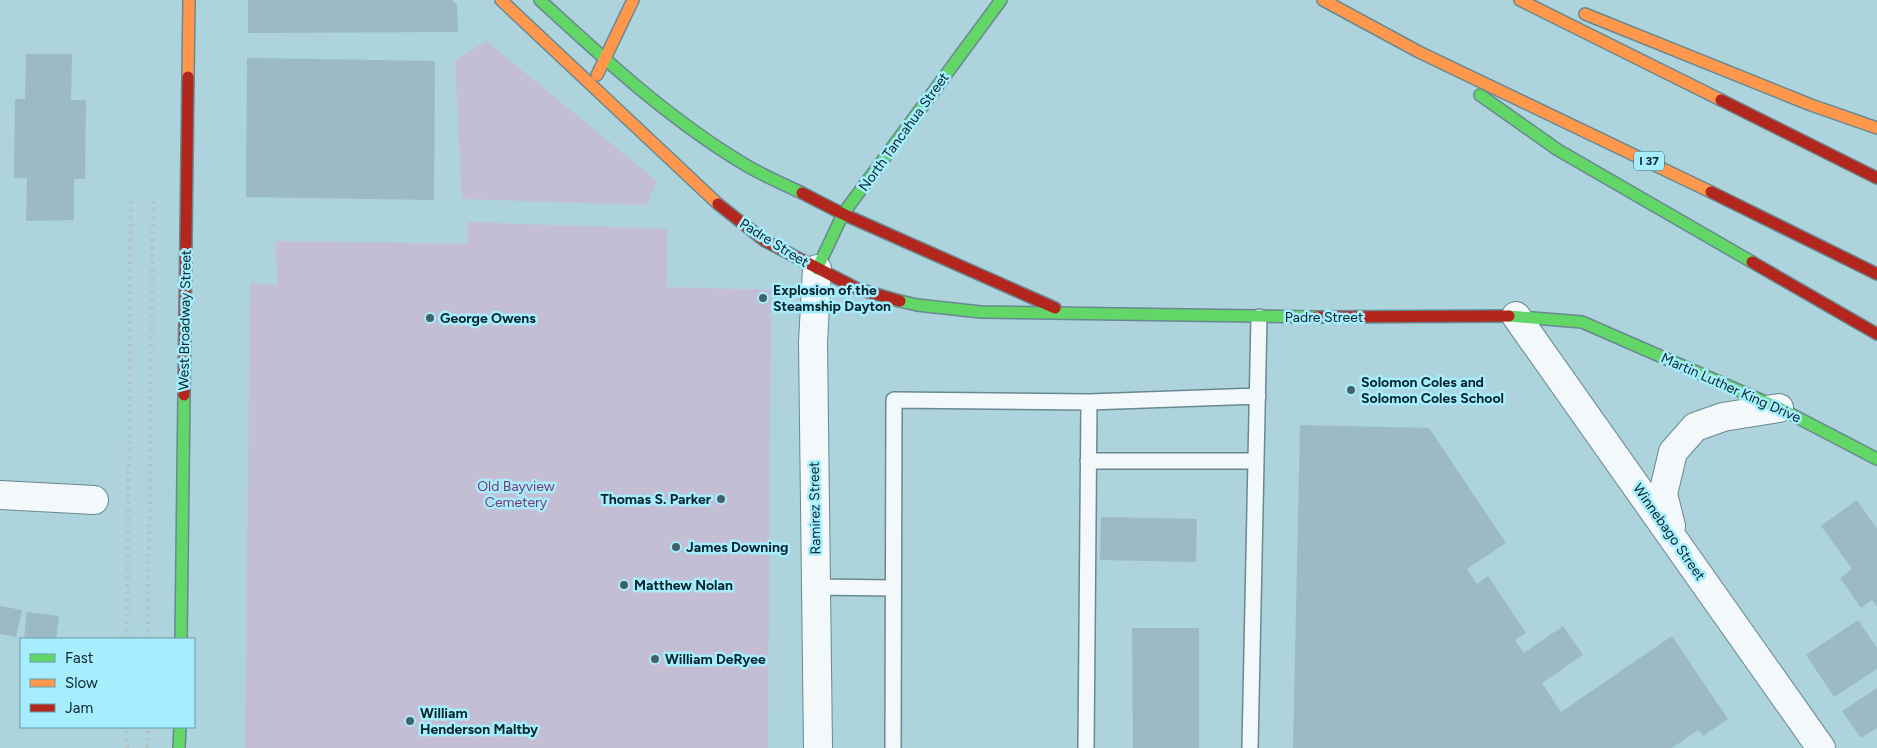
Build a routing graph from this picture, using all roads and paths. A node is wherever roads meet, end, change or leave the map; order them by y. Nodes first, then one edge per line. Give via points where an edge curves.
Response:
1 (189, 0) edge
2 (501, 0) edge
3 (540, 0) edge
4 (634, 0) edge
5 (1001, 0) edge
6 (1323, 0) edge
7 (1520, 0) edge
8 (1576, 11) dead end
9 (1419, 52) junction
10 (604, 60) junction
11 (592, 84) junction
12 (1877, 128) edge
13 (1877, 178) edge
14 (843, 214) junction
15 (817, 269) junction
16 (1877, 274) edge
17 (1066, 313) junction
18 (1516, 316) junction
19 (1259, 317) junction
20 (1582, 322) joint
21 (1877, 334) edge
22 (1258, 396) junction
23 (1089, 402) junction
24 (1779, 408) junction
25 (1877, 459) edge
26 (1088, 461) junction
27 (1256, 461) junction
28 (0, 495) edge
29 (94, 500) dead end
30 (1674, 540) junction
31 (816, 587) junction
32 (893, 588) junction
33 (181, 638) edge
34 (180, 728) edge
35 (179, 748) edge
36 (818, 748) edge
37 (892, 748) edge
38 (1086, 748) edge
39 (1250, 748) edge
40 (1821, 748) edge

1 - 33 main road, West Broadway Street
2 - 11 main road, Padre Street
3 - 10 main road, Padre Street
4 - 10 main road
5 - 14 main road, North Tancahua Street
6 - 9 main road, I 37
7 - 13 main road
8 - 12 main road
9 - 16 main road, I 37
9 - 21 main road via 1558,150
10 - 11 main road
10 - 14 main road, Padre Street via 685,125 745,165
11 - 15 main road, Padre Street via 727,212 765,240
14 - 15 main road, North Tancahua Street
14 - 17 main road, Padre Street
15 - 17 main road, Padre Street via 858,289 916,305 981,312
15 - 31 street, Ramirez Street via 813,342
17 - 19 main road, Padre Street
18 - 19 main road, Padre Street
18 - 20 main road, Padre Street
18 - 30 street, Winnebago Street
19 - 22 lane
20 - 24 main road, Martin Luther King Drive
22 - 23 lane
22 - 27 lane
23 - 26 lane
23 - 32 lane via 894,400
24 - 25 main road, Martin Luther King Drive
24 - 30 street via 1723,417 1695,427 1673,452 1663,494
26 - 27 lane
26 - 38 lane
27 - 39 lane
28 - 29 street
30 - 40 street, Winnebago Street
31 - 32 lane
31 - 36 street, Ramirez Street
32 - 37 lane
34 - 35 main road

